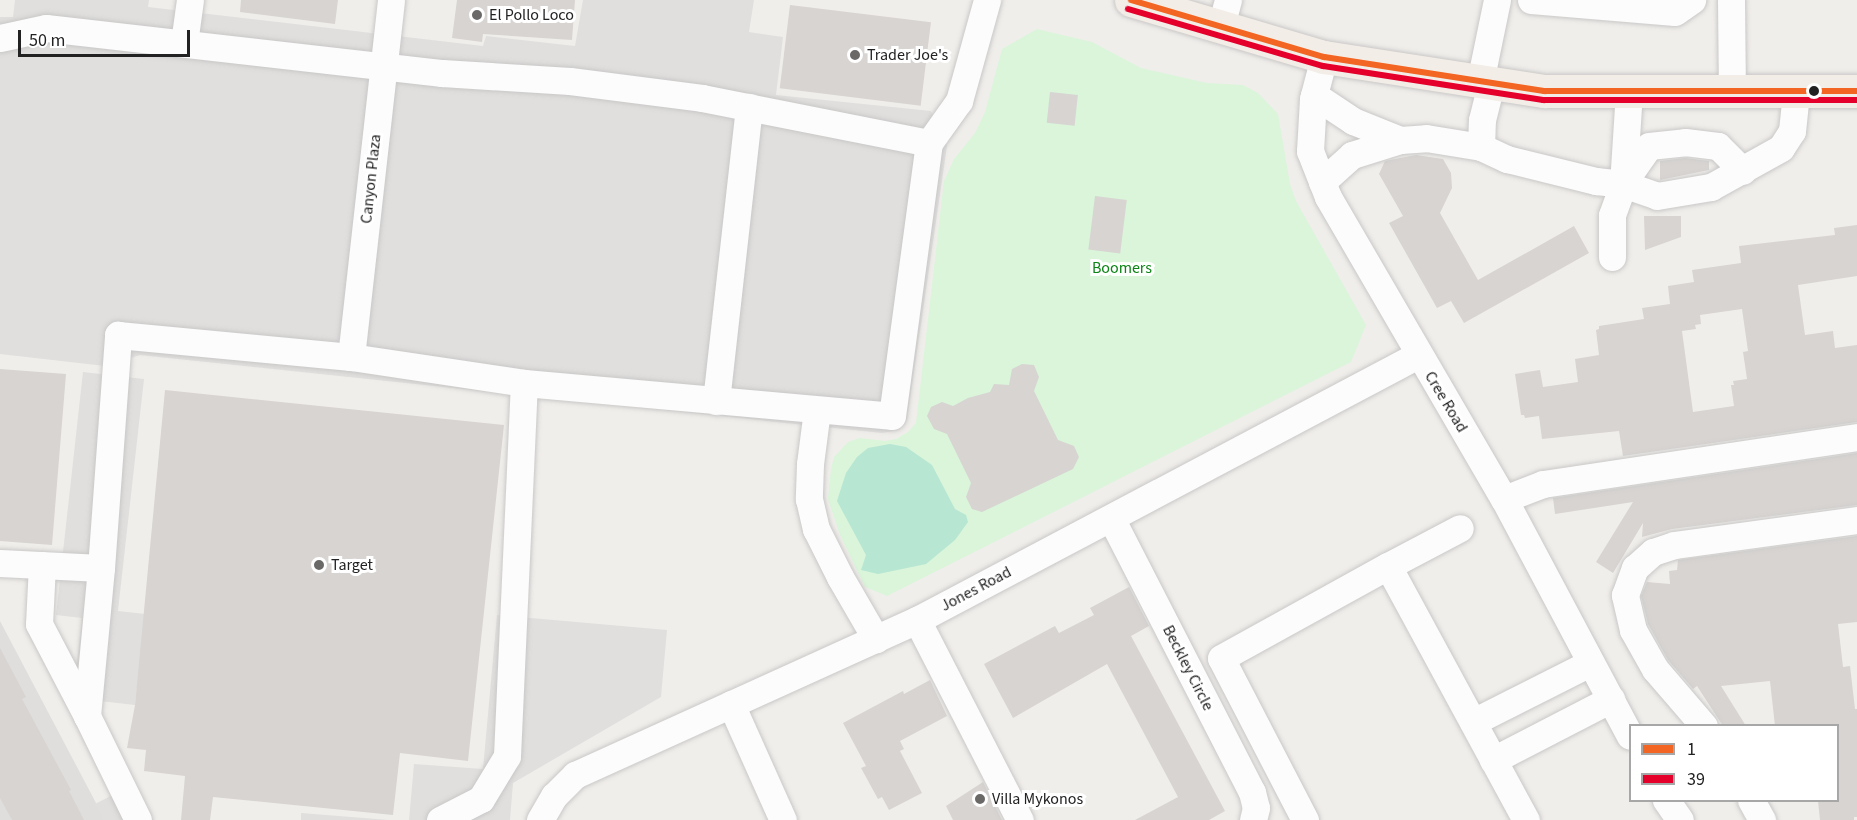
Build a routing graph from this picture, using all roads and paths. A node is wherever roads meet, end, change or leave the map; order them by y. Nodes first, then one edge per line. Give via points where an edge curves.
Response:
1 (190, 0) edge
2 (391, 0) edge
3 (987, 0) edge
4 (1131, 0) edge
5 (1497, 0) edge
6 (1531, 0) edge
7 (1692, 0) edge
8 (1731, 0) edge
9 (1172, 6) edge
10 (1225, 13) edge
11 (0, 38) edge
12 (184, 43) junction
13 (1324, 57) junction
14 (383, 65) junction
15 (1486, 82) junction
16 (1852, 91) edge
17 (1629, 92) junction
18 (1732, 92) junction
19 (1796, 93) junction
20 (1314, 95) junction
21 (749, 107) junction
22 (1400, 140) junction
23 (929, 143) junction
24 (1481, 147) junction
25 (1743, 171) junction
26 (1322, 182) junction
27 (1623, 184) junction
28 (1612, 257) dead end
29 (1418, 355) junction
30 (351, 357) junction
31 (524, 383) junction
32 (716, 401) junction
33 (817, 410) junction
34 (1857, 437) edge
35 (1504, 499) junction
36 (1111, 518) junction
37 (1857, 520) edge
38 (1460, 528) dead end
39 (0, 562) edge
40 (42, 565) junction
41 (1388, 566) junction
42 (102, 568) junction
43 (917, 620) junction
44 (876, 639) junction
45 (1590, 663) junction
46 (1611, 699) junction
47 (731, 705) junction
48 (87, 716) junction
49 (1473, 722) junction
50 (1702, 724) edge
51 (1629, 734) edge
52 (1493, 760) junction
53 (1667, 802) edge
54 (1752, 802) edge
55 (138, 820) edge
56 (440, 820) edge
57 (540, 820) edge
58 (783, 820) edge
59 (1020, 820) edge
60 (1254, 820) edge
61 (1305, 820) edge
62 (1526, 820) edge
63 (1680, 820) edge
64 (1762, 820) edge

1 - 12 street
2 - 14 street, Canyon Plaza
3 - 23 street via 959,101
4 - 9 main road
5 - 15 street
6 - 7 street via 1676,12
8 - 18 street
9 - 10 main road
10 - 13 main road
11 - 12 street via 46,28
12 - 14 street
13 - 15 main road
13 - 20 street, Cree Road
14 - 21 street via 570,81
14 - 30 street, Canyon Plaza
15 - 17 main road via 1544,91
15 - 24 street
16 - 19 main road
17 - 18 main road
17 - 27 street
18 - 19 main road
19 - 25 street via 1792,131 1781,148
20 - 22 street via 1353,121
20 - 26 street, Cree Road via 1310,151
21 - 23 street
21 - 32 street
22 - 24 street via 1426,138
22 - 26 street via 1352,155
23 - 33 street via 892,416
24 - 27 street via 1507,159
25 - 27 street via 1710,187 1657,196
25 - 27 street via 1719,146 1676,143 1649,146
26 - 29 street, Cree Road
27 - 28 street via 1612,215
29 - 35 street, Cree Road
29 - 36 street, Jones Road
30 - 31 street
30 - 42 street via 118,335
31 - 32 street
31 - 56 street via 507,756 481,798
32 - 33 street
33 - 44 street via 809,499 816,529
34 - 35 street via 1543,484
35 - 45 street, Cree Road
36 - 43 street, Jones Road
36 - 60 street, Beckley Circle via 1252,792
37 - 50 street via 1674,545 1653,552 1635,568 1625,595 1633,630 1655,669
38 - 41 street
39 - 40 street
40 - 42 street
40 - 48 street via 39,624
41 - 49 street
41 - 61 street via 1221,658
42 - 48 street
43 - 44 street, Jones Road
43 - 59 street
44 - 47 street, Jones Road
45 - 46 street, Cree Road
45 - 49 street
46 - 51 street, Cree Road
46 - 52 street
47 - 57 street, Jones Road via 575,775 554,796
47 - 58 street
48 - 55 street
49 - 52 street
52 - 62 street
53 - 63 street
54 - 64 street

